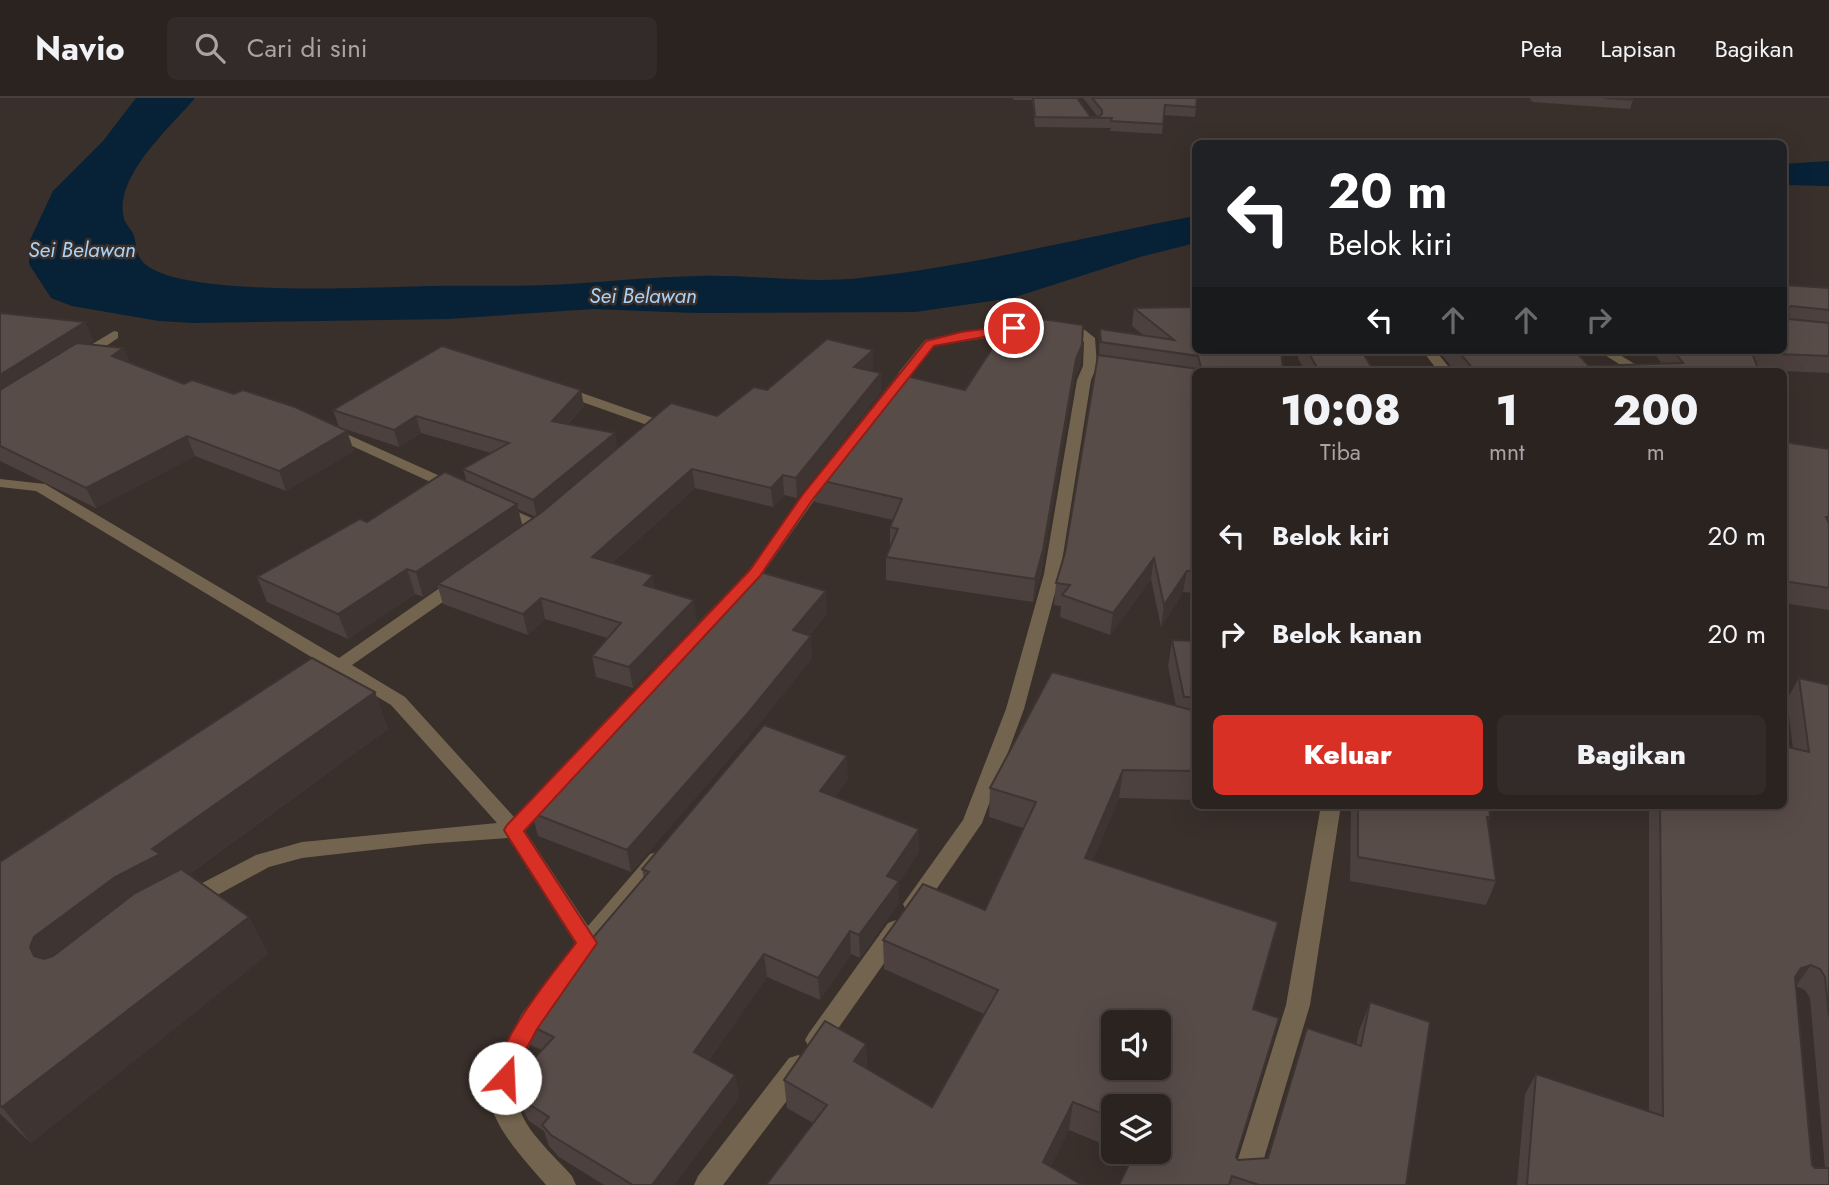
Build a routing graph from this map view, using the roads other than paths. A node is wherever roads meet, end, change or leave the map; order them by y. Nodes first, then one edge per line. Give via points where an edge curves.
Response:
1 (114, 335) dead end
2 (1431, 354) edge
3 (1610, 354) edge
4 (68, 365) edge
5 (1443, 368) edge
6 (1634, 368) edge
7 (552, 387) edge
8 (883, 402) edge
9 (314, 424) edge
10 (638, 443) edge
11 (841, 454) edge
12 (0, 483) edge
13 (464, 492) edge
14 (489, 504) edge
15 (517, 542) edge
16 (472, 573) edge
17 (727, 603) edge
18 (339, 666) junction
19 (625, 712) edge
20 (1330, 809) edge
21 (514, 830) junction
22 (668, 848) edge
23 (170, 910) edge
24 (587, 943) junction
25 (563, 1185) edge
26 (706, 1185) edge
27 (1243, 1185) edge

1 - 4 street
2 - 5 street
3 - 6 street
7 - 10 street via 657,424
8 - 26 street via 930,343 961,335 1045,327 1081,333 1090,341 1096,366 1084,380 1052,574 1015,709 972,823 773,1102
9 - 13 street
11 - 17 street via 755,573
12 - 18 street via 40,486
14 - 15 street via 544,522
16 - 18 street
18 - 21 street via 398,701
19 - 21 street
20 - 27 street via 1298,1005
21 - 23 street via 302,850 263,861
21 - 24 street
22 - 24 street
24 - 25 street via 529,1023 510,1059 501,1096 520,1135

